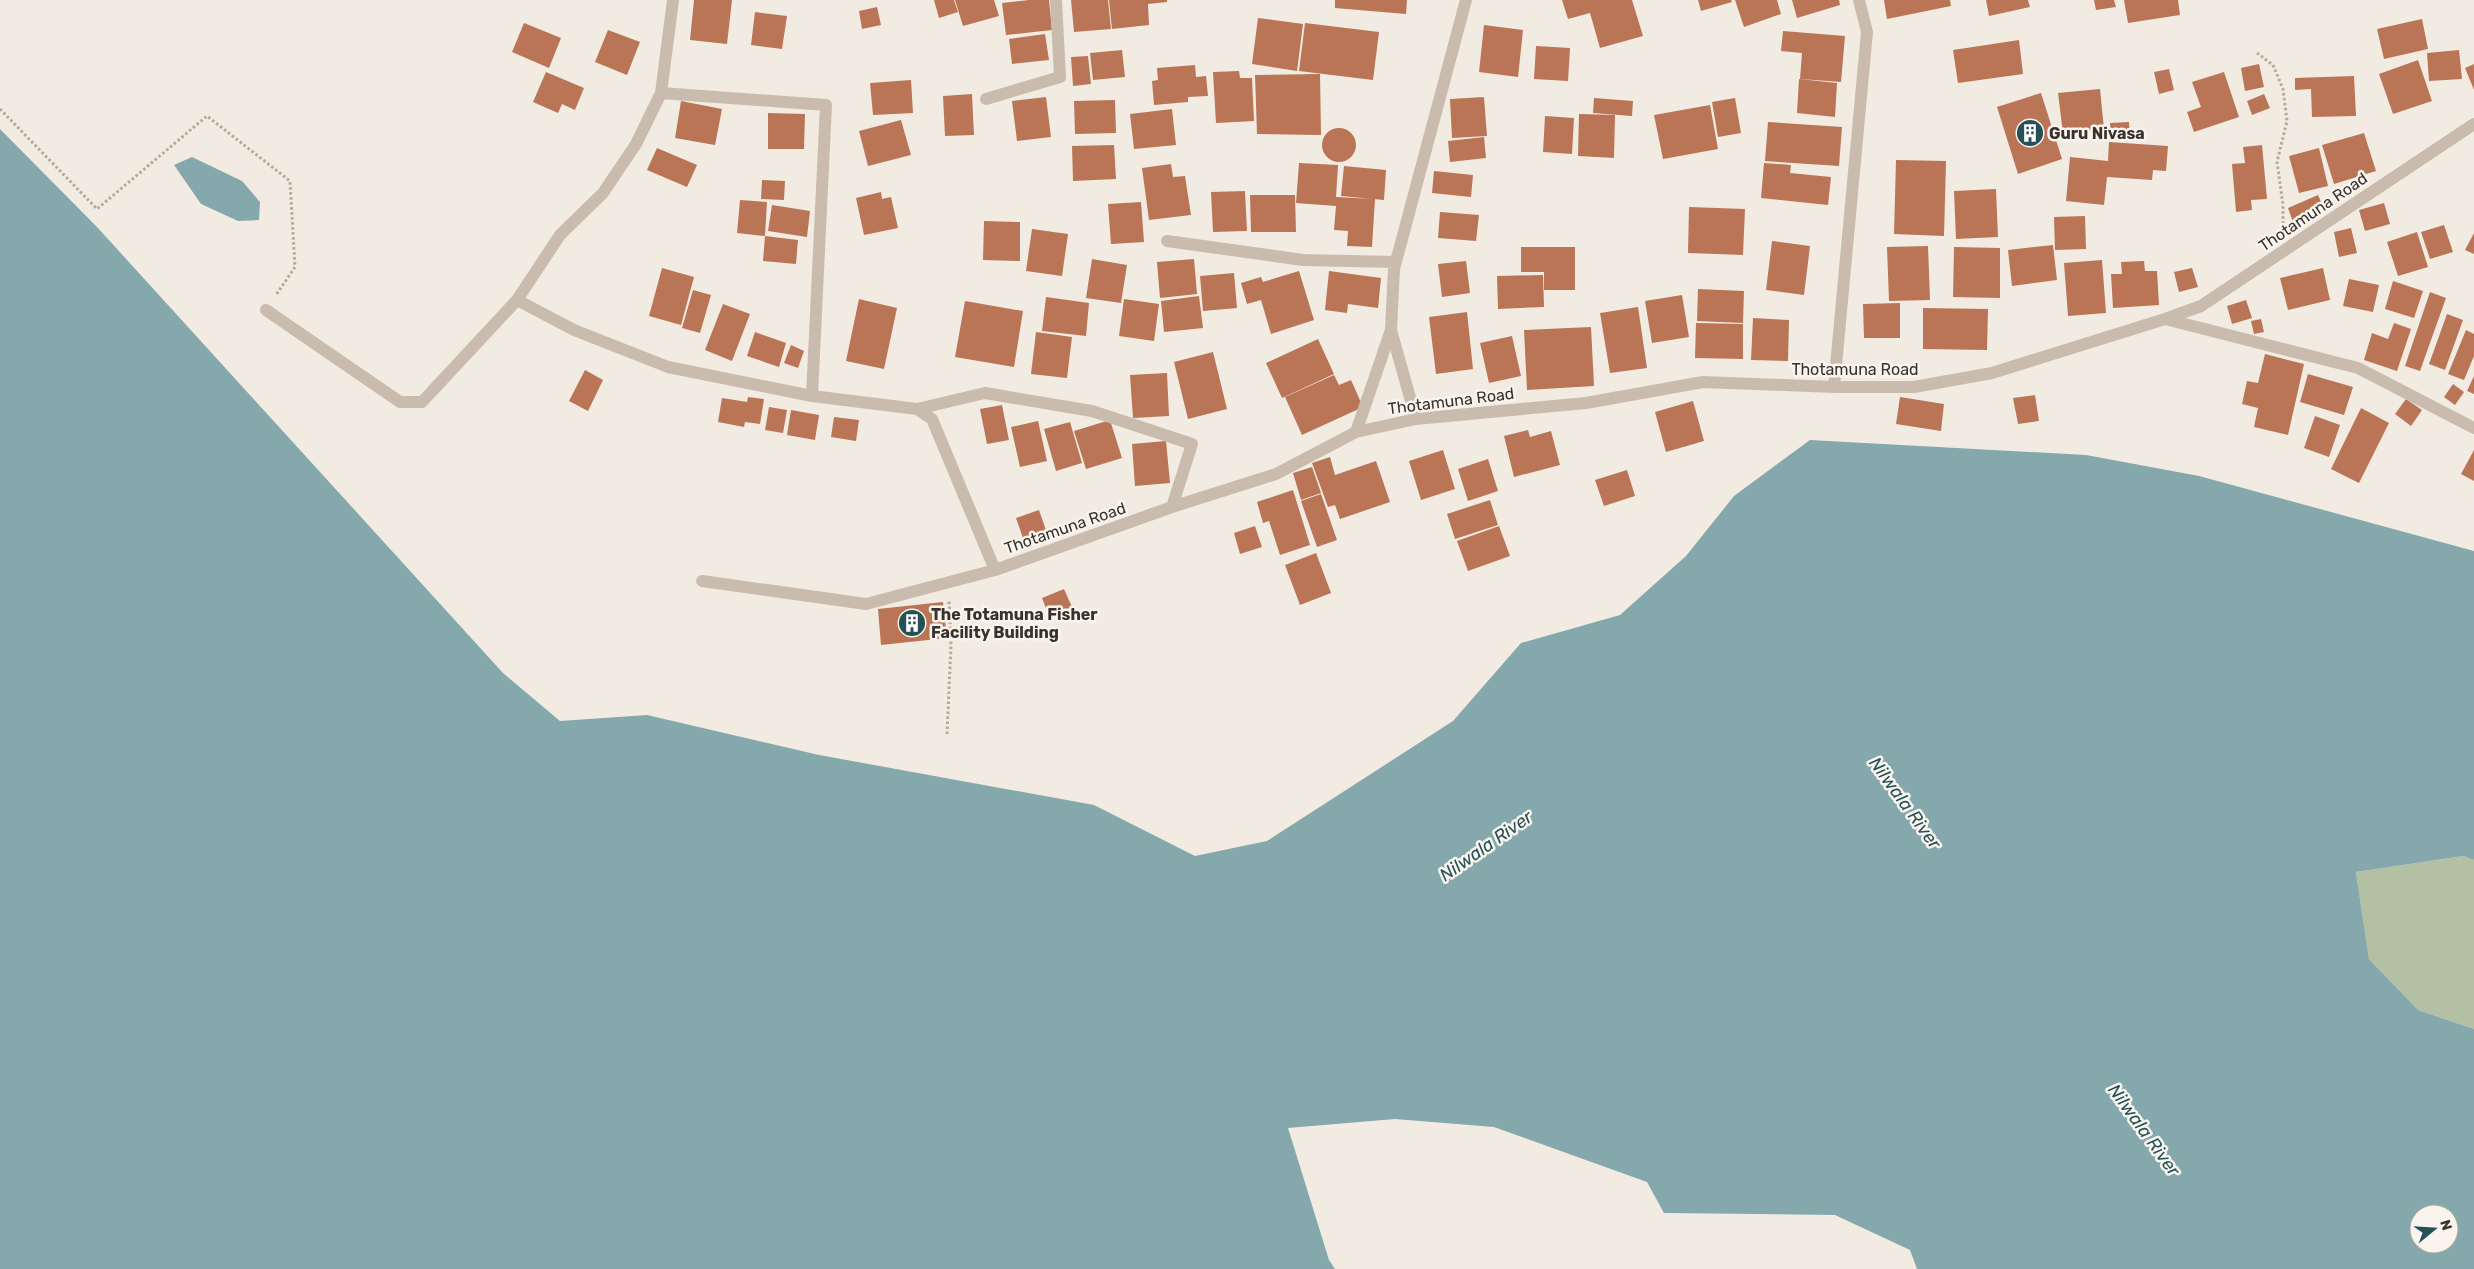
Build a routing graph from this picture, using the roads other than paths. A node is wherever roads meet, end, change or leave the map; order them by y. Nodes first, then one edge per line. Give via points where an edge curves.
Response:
1 (673, 0) edge
2 (1056, 0) edge
3 (1466, 0) edge
4 (1860, 0) edge
5 (662, 93) junction
6 (986, 99) dead end
7 (2474, 124) edge
8 (1167, 241) dead end
9 (1396, 262) junction
10 (518, 300) junction
11 (266, 310) road end
12 (2165, 319) junction
13 (1391, 330) junction
14 (1834, 387) junction
15 (812, 396) junction
16 (917, 409) junction
17 (1416, 419) junction
18 (2474, 428) edge
19 (1356, 432) junction
20 (1172, 507) junction
21 (995, 570) junction
22 (702, 581) dead end

1 - 5 street
2 - 6 street via 1060,77
3 - 9 street
4 - 14 street via 1868,32
5 - 10 street via 636,144 603,193 560,235
5 - 15 street via 826,105
7 - 12 street, Thotamuna Road via 2201,306
8 - 9 street via 1303,260
9 - 13 street
10 - 11 street via 422,402 400,402
10 - 15 street via 574,330 668,367
12 - 14 street, Thotamuna Road via 1992,373 1914,387
12 - 18 street via 2358,368
13 - 17 street
13 - 19 street
14 - 17 street, Thotamuna Road via 1703,382 1586,403
15 - 16 street
16 - 20 street via 985,393 1092,411 1192,444
16 - 21 street via 932,419
17 - 19 street, Thotamuna Road
19 - 20 street, Thotamuna Road via 1276,474
20 - 21 street, Thotamuna Road
21 - 22 street, Thotamuna Road via 866,604

